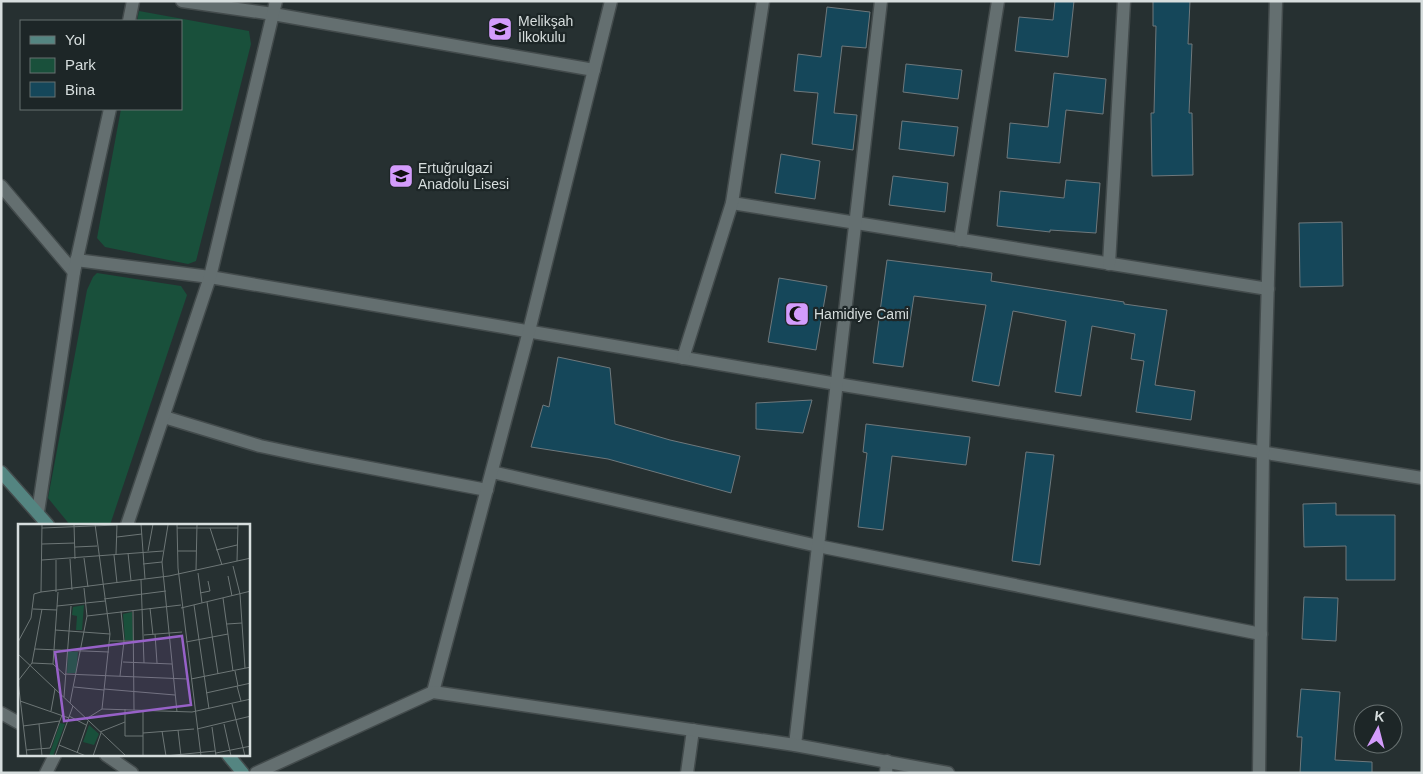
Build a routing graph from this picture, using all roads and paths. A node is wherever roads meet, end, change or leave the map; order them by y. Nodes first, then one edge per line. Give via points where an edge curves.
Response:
1 (133, 1) edge
2 (182, 1) edge
3 (611, 1) edge
4 (763, 1) edge
5 (881, 1) edge
6 (998, 1) edge
7 (1124, 1) edge
8 (1276, 1) edge
9 (274, 7) edge
10 (129, 20) edge
11 (594, 70) junction
12 (110, 110) edge
13 (1, 186) edge
14 (732, 203) junction
15 (856, 222) junction
16 (960, 240) junction
17 (1109, 264) junction
18 (75, 266) junction
19 (210, 278) junction
20 (1268, 289) junction
21 (529, 331) junction
22 (683, 358) junction
23 (836, 384) junction
24 (164, 417) junction
25 (1264, 453) junction
26 (1, 472) edge
27 (492, 472) junction
28 (1422, 478) edge
29 (487, 490) junction
30 (38, 512) junction
31 (47, 524) edge
32 (127, 524) edge
33 (818, 546) junction
34 (1261, 634) junction
35 (433, 692) junction
36 (1, 713) edge
37 (18, 722) edge
38 (692, 730) junction
39 (794, 745) junction
40 (54, 756) edge
41 (107, 756) edge
42 (229, 756) edge
43 (886, 767) edge
44 (46, 773) edge
45 (132, 773) edge
46 (243, 773) edge
47 (256, 773) edge
48 (687, 773) edge
49 (948, 773) edge
50 (1259, 773) edge

1 - 10 street
2 - 9 street
3 - 11 street
4 - 14 street
5 - 15 street
6 - 16 street
7 - 17 street
8 - 20 street
9 - 11 street
9 - 19 street
11 - 21 street
12 - 18 street
13 - 18 street
14 - 15 street
14 - 22 street
15 - 16 street
15 - 23 street
16 - 17 street
17 - 20 street
18 - 19 street
18 - 30 street
19 - 21 street
19 - 24 street
20 - 25 street
21 - 22 street
21 - 27 street
22 - 23 street
23 - 25 street
23 - 33 street
24 - 29 street via 269,448
24 - 32 street
25 - 28 street
25 - 34 street
26 - 30 main road
27 - 29 street
27 - 33 street
29 - 35 street
30 - 31 main road
33 - 34 street
33 - 39 street
34 - 50 street
35 - 38 street
35 - 47 street
36 - 37 street
38 - 39 street
38 - 48 street
39 - 43 street
40 - 44 street
41 - 45 street
42 - 46 main road
43 - 49 street

